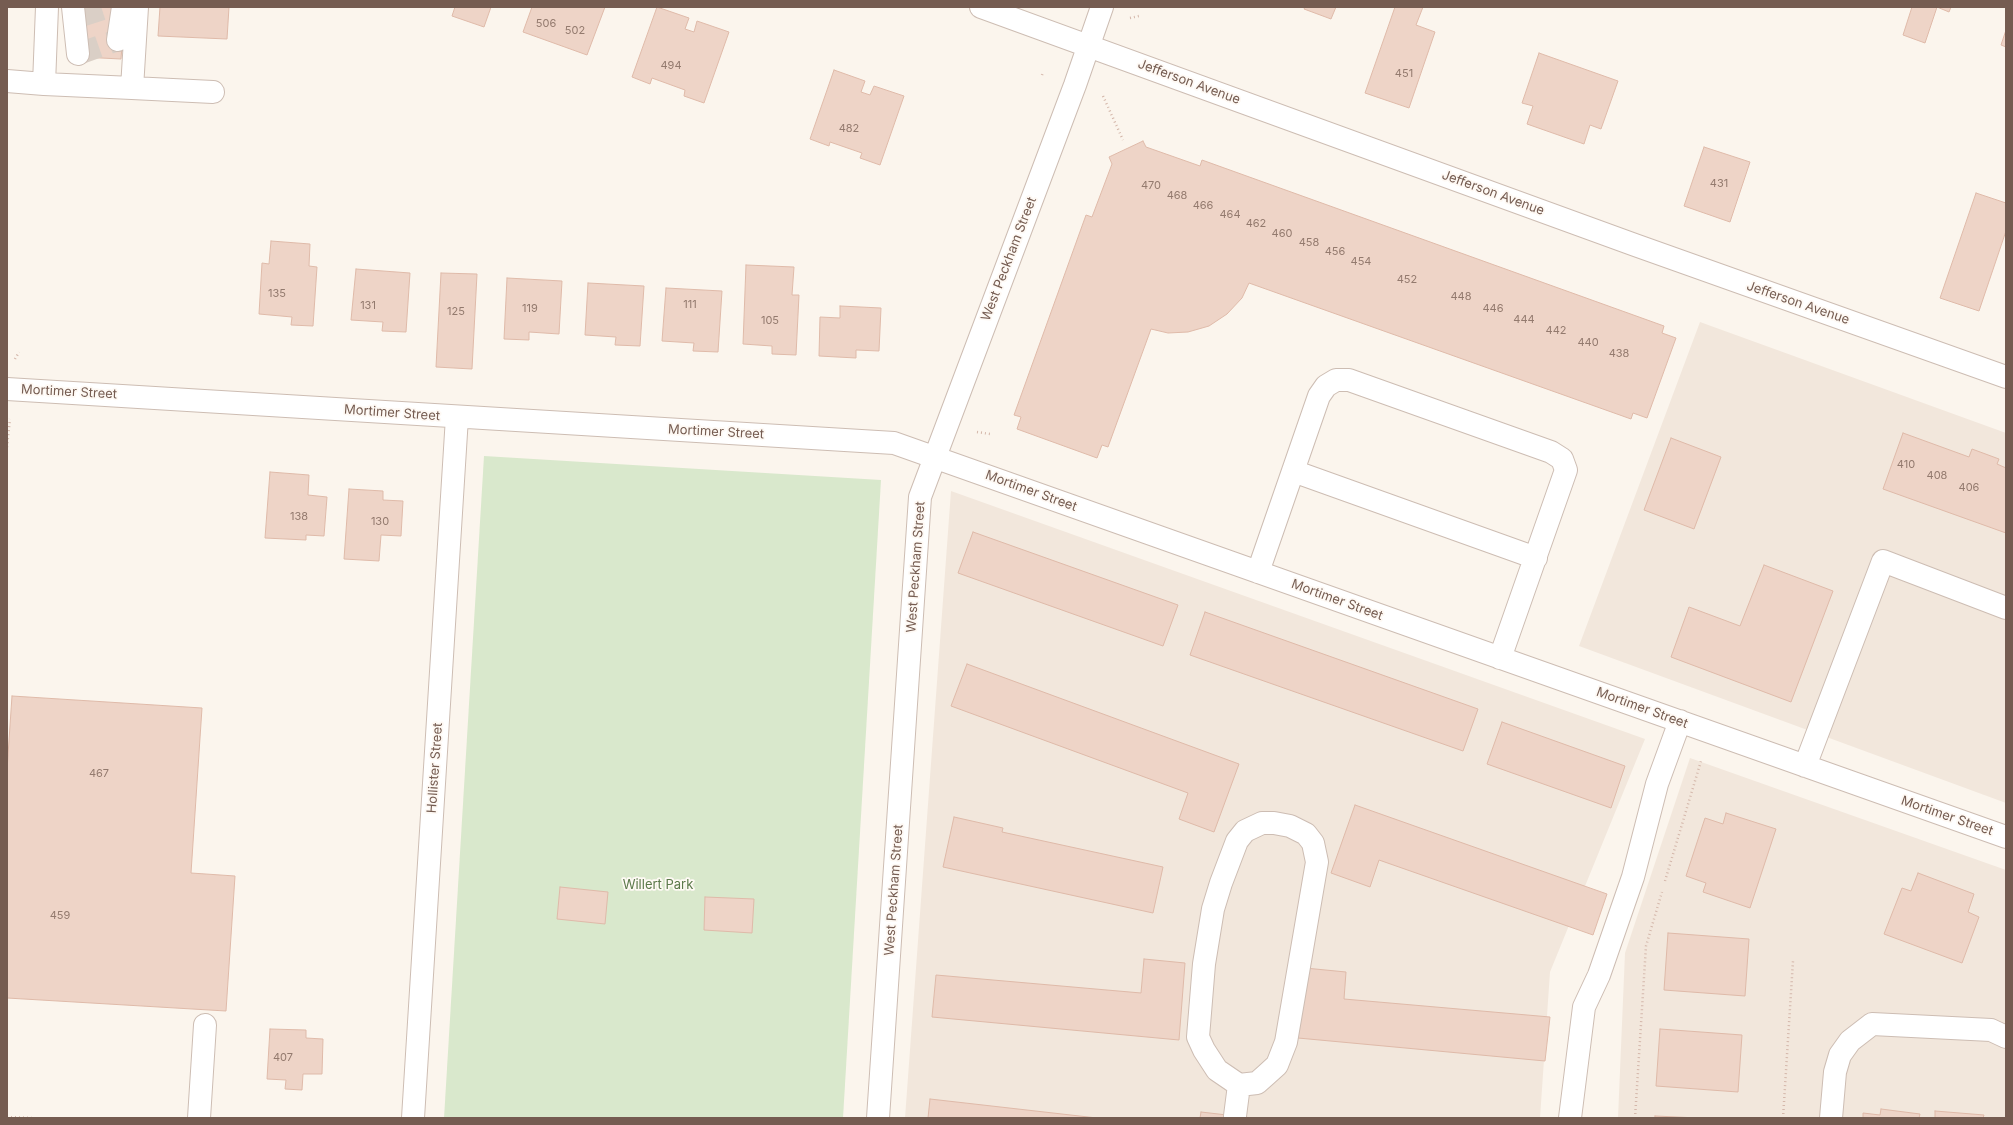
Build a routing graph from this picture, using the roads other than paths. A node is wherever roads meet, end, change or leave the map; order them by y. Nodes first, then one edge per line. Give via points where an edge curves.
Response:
1 (48, 7) edge
2 (123, 7) edge
3 (136, 7) edge
4 (981, 7) edge
5 (1102, 7) edge
6 (78, 10) edge
7 (118, 40) dead end
8 (1088, 45) junction
9 (78, 54) dead end
10 (7, 81) edge
11 (44, 84) junction
12 (132, 88) junction
13 (213, 92) dead end
14 (2006, 377) edge
15 (7, 389) edge
16 (457, 417) junction
17 (935, 457) junction
18 (1293, 471) junction
19 (1536, 558) junction
20 (1258, 572) junction
21 (2006, 608) edge
22 (1500, 658) junction
23 (1680, 721) junction
24 (1805, 766) junction
25 (2006, 837) edge
26 (204, 1025) dead end
27 (2006, 1037) edge
28 (1239, 1085) junction
29 (1236, 1116) dead end
30 (199, 1118) edge
31 (413, 1118) edge
32 (878, 1118) edge
33 (1570, 1118) edge
34 (1831, 1118) edge

1 - 11 street
2 - 7 street
3 - 12 street
4 - 8 street, Jefferson Avenue
5 - 8 street, West Peckham Street
6 - 9 street
8 - 14 street, Jefferson Avenue
8 - 17 street, West Peckham Street
10 - 11 street
11 - 12 street
12 - 13 street
15 - 16 street, Mortimer Street
16 - 17 street, Mortimer Street via 894,443
16 - 31 street, Hollister Street
17 - 20 street, Mortimer Street
17 - 32 street, West Peckham Street via 920,497
18 - 19 street
18 - 19 street via 1319,396 1326,386 1336,380 1349,380 1551,452 1562,459 1566,470
18 - 20 street
19 - 22 street
20 - 22 street, Mortimer Street
21 - 24 street via 1882,561
22 - 23 street, Mortimer Street
23 - 24 street, Mortimer Street
23 - 33 street via 1657,784 1634,878 1599,975 1584,1007
24 - 25 street, Mortimer Street
26 - 30 street
27 - 34 street via 1991,1030 1872,1024 1850,1041 1840,1055 1835,1072
28 - 28 street via 1257,1083 1277,1065 1284,1048 1317,862 1313,843 1306,834 1290,826 1274,823 1262,823 1245,831 1237,841 1213,910 1204,964 1198,1037 1216,1070
28 - 29 street

